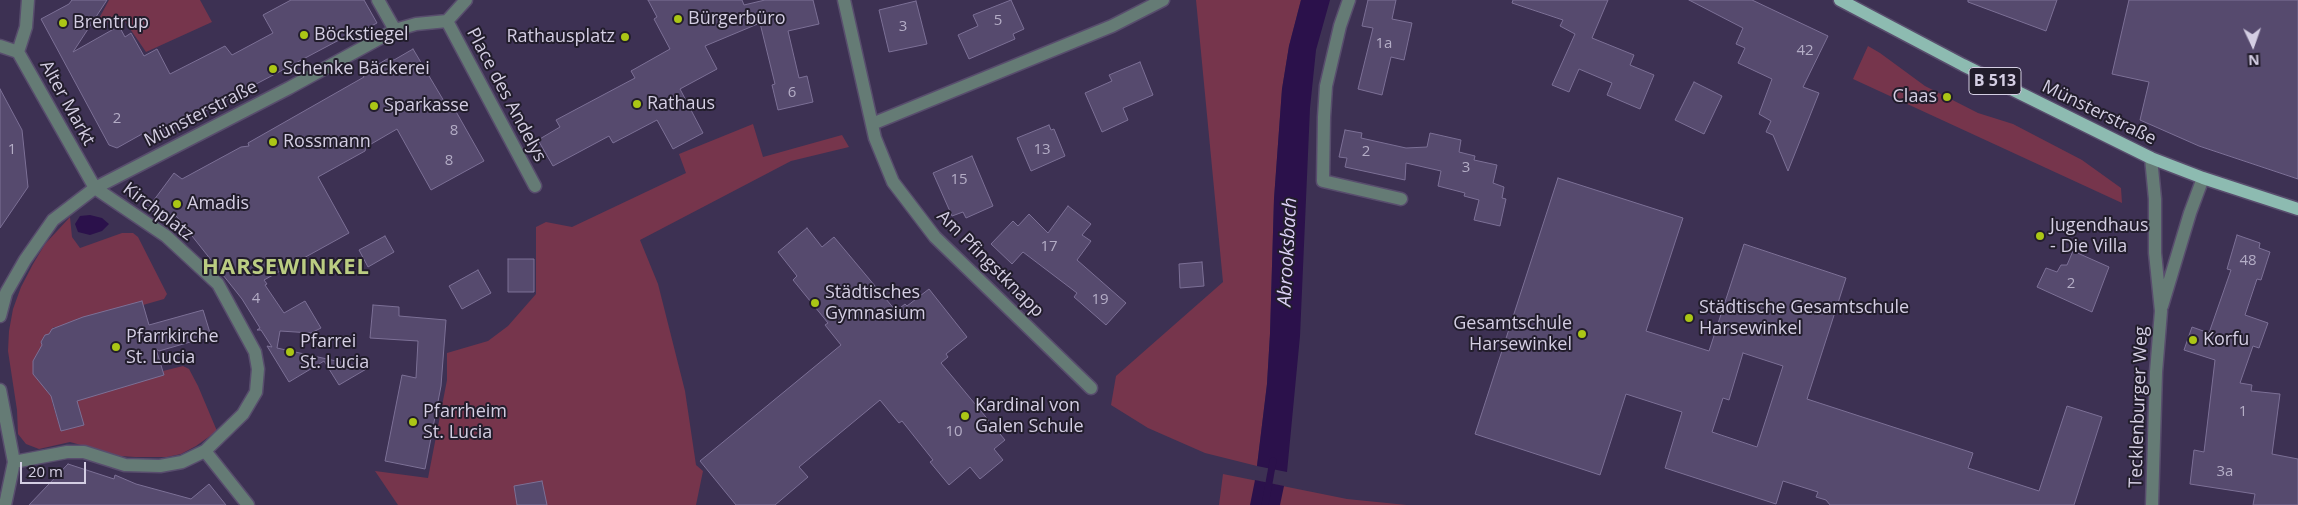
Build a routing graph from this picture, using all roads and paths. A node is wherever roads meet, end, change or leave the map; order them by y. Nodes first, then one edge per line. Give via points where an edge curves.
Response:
1 (28, 0) edge
2 (378, 0) edge
3 (466, 0) edge
4 (844, 0) edge
5 (1162, 0) edge
6 (1349, 0) edge
7 (1840, 0) edge
8 (446, 22) junction
9 (395, 30) junction
10 (0, 46) edge
11 (18, 52) junction
12 (872, 124) junction
13 (2152, 158) junction
14 (2203, 178) junction
15 (534, 186) dead end
16 (95, 188) junction
17 (1401, 199) dead end
18 (2298, 209) edge
19 (2161, 311) junction
20 (0, 316) edge
21 (1091, 388) dead end
22 (0, 390) edge
23 (205, 451) junction
24 (14, 462) junction
25 (5, 505) edge
26 (248, 505) edge
27 (2152, 505) edge

1 - 11 street via 26,27
2 - 9 street
3 - 8 street
4 - 12 street, Am Pfingstknapp
5 - 12 street via 1112,26
6 - 17 street via 1326,86 1322,181
7 - 13 main road, Münsterstraße / B 513
8 - 9 street, Münsterstraße via 416,24
8 - 15 street, Place des Andelys
9 - 16 street, Münsterstraße
10 - 11 street, Alter Markt
11 - 16 street, Alter Markt
12 - 21 street, Am Pfingstknapp via 893,182 935,237
13 - 14 main road, Münsterstraße / B 513
13 - 19 street, Tecklenburger Weg via 2155,253
14 - 18 main road, Münsterstraße / B 513
14 - 19 street, Tecklenburger Weg
16 - 20 street, Münsterstraße via 54,220 24,260 6,293
16 - 23 street, Kirchplatz via 166,236 218,284 255,352 258,381 251,403
19 - 27 street, Tecklenburger Weg
22 - 24 street
23 - 24 street, Kirchplatz via 182,462 160,466 125,464 84,452
23 - 26 street
24 - 25 street

